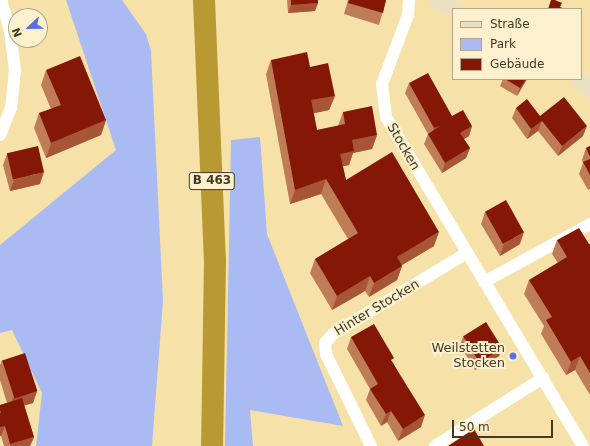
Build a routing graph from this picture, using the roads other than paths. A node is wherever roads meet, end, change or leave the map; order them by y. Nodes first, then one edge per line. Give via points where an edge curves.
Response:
1 (1, 0) edge
2 (204, 0) edge
3 (410, 0) edge
4 (437, 0) edge
5 (453, 8) edge
6 (580, 80) edge
7 (590, 89) edge
8 (0, 136) edge
9 (590, 224) edge
10 (467, 254) junction
11 (484, 282) junction
12 (216, 362) junction
13 (543, 378) junction
14 (199, 446) edge
15 (212, 446) edge
16 (371, 446) edge
17 (435, 446) edge
18 (583, 446) edge

1 - 8 street via 10,31 15,71 11,108
2 - 12 highway, B 463 via 215,260
3 - 10 street, Stocken via 408,15 382,84 381,102 386,117
4 - 5 street
6 - 7 street
9 - 11 street
10 - 11 street, Stocken
10 - 16 street, Hinter Stocken via 333,334 325,343 326,354
11 - 13 street, Stocken
12 - 14 highway, B 463
12 - 15 highway, B 463
13 - 17 street
13 - 18 street, Stocken

